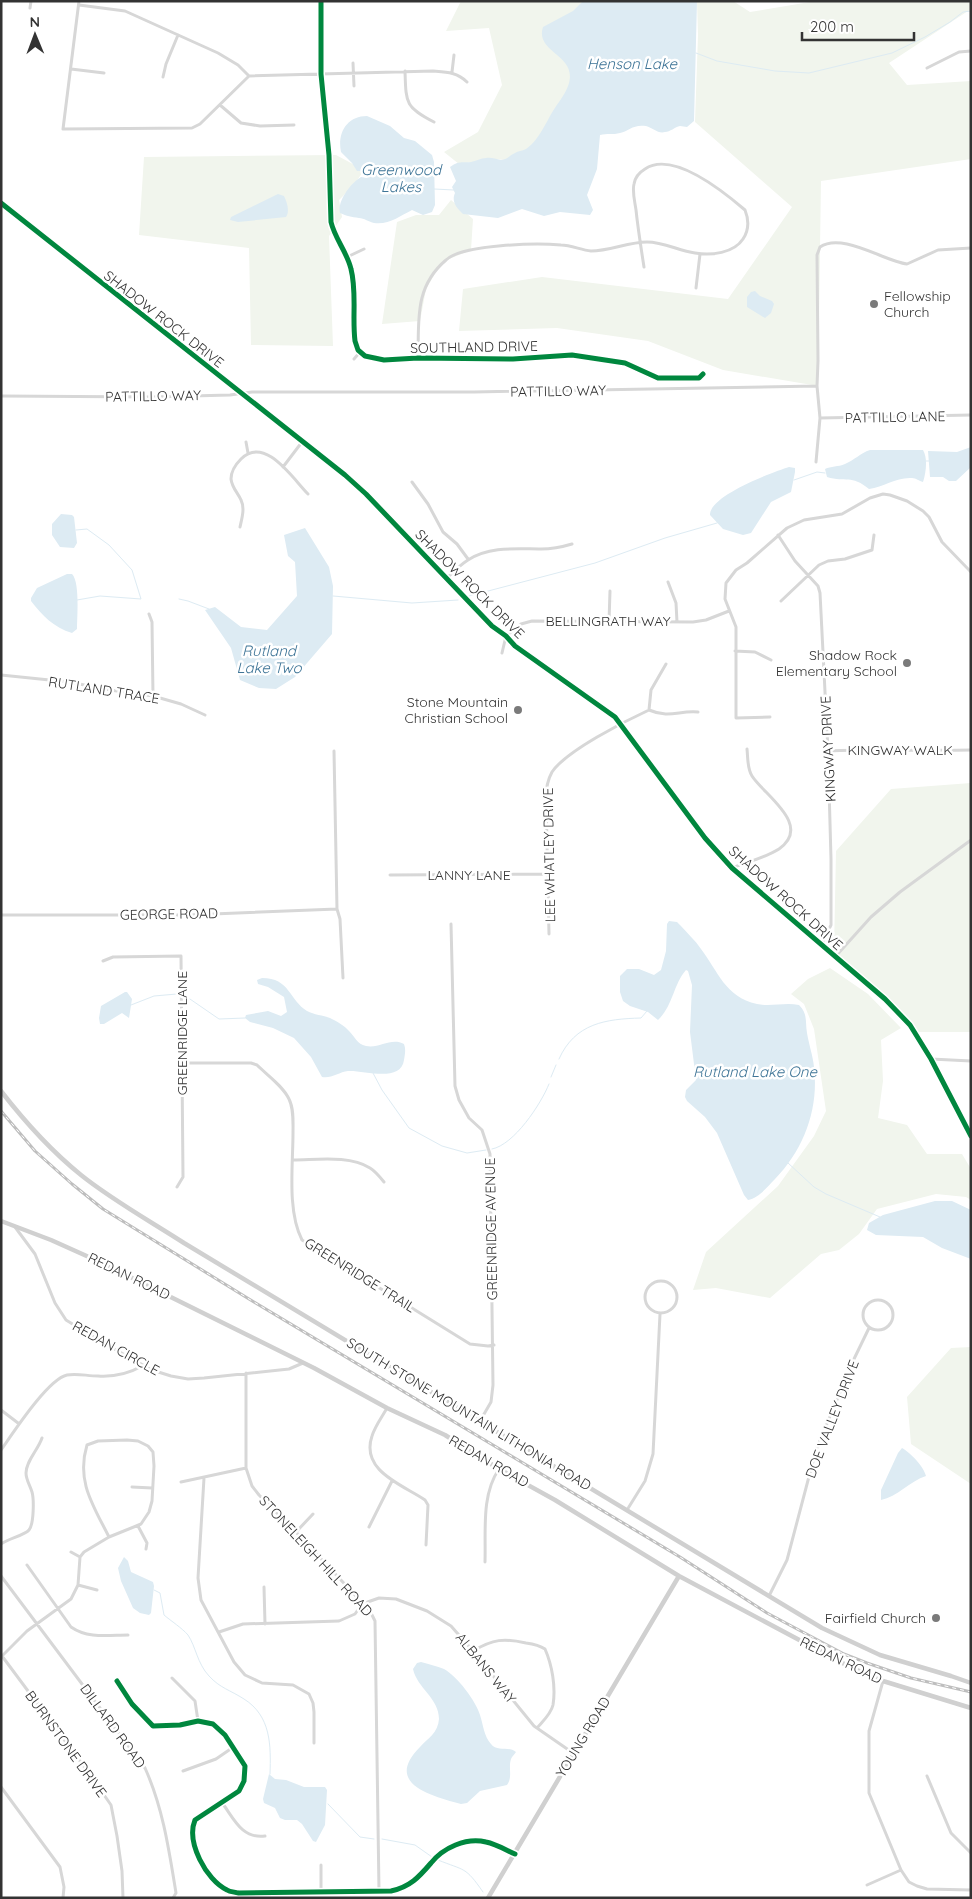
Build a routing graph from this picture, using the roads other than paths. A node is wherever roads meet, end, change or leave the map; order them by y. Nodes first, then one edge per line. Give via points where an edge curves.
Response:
1 (31, 1) edge
2 (321, 1) edge
3 (79, 3) edge
4 (30, 8) dead end
5 (178, 35) junction
6 (971, 51) edge
7 (454, 55) dead end
8 (353, 63) dead end
9 (927, 68) dead end
10 (71, 69) junction
11 (405, 71) junction
12 (452, 72) junction
13 (104, 73) dead end
14 (321, 74) junction
15 (353, 74) junction
16 (249, 76) junction
17 (164, 77) dead end
18 (467, 82) dead end
19 (354, 86) dead end
20 (220, 105) junction
21 (434, 122) dead end
22 (294, 125) dead end
23 (1, 203) edge
24 (640, 243) junction
25 (971, 248) edge
26 (364, 249) dead end
27 (700, 254) junction
28 (347, 256) junction
29 (644, 267) dead end
30 (696, 288) dead end
31 (360, 352) junction
32 (418, 358) junction
33 (354, 359) dead end
34 (703, 374) dead end
35 (817, 386) junction
36 (241, 394) junction
37 (1, 396) edge
38 (971, 415) edge
39 (820, 418) junction
40 (246, 442) dead end
41 (302, 442) junction
42 (248, 453) junction
43 (816, 462) dead end
44 (283, 467) junction
45 (412, 482) dead end
46 (308, 494) dead end
47 (240, 527) dead end
48 (778, 535) junction
49 (874, 535) dead end
50 (572, 544) dead end
51 (468, 559) junction
52 (971, 572) edge
53 (807, 574) junction
54 (447, 578) junction
55 (668, 582) dead end
56 (610, 591) dead end
57 (781, 601) dead end
58 (729, 610) junction
59 (149, 614) dead end
60 (609, 622) junction
61 (677, 622) junction
62 (506, 636) junction
63 (735, 651) junction
64 (502, 653) dead end
65 (771, 660) dead end
66 (666, 664) dead end
67 (1, 675) edge
68 (153, 696) junction
69 (649, 710) junction
70 (698, 712) dead end
71 (205, 715) dead end
72 (770, 717) dead end
73 (621, 722) junction
74 (747, 750) dead end
75 (971, 750) edge
76 (334, 751) dead end
77 (828, 751) junction
78 (971, 840) edge
79 (732, 868) junction
80 (549, 874) junction
81 (390, 875) dead end
82 (337, 909) junction
83 (1, 915) edge
84 (451, 924) dead end
85 (549, 934) dead end
86 (821, 945) junction
87 (835, 957) junction
88 (103, 961) dead end
89 (343, 978) dead end
90 (932, 1059) junction
91 (971, 1061) edge
92 (182, 1063) junction
93 (1, 1091) edge
94 (971, 1136) edge
95 (293, 1160) junction
96 (384, 1182) dead end
97 (177, 1187) dead end
98 (1, 1221) edge
99 (15, 1226) junction
100 (660, 1314) junction
101 (870, 1328) junction
102 (494, 1345) junction
103 (302, 1363) junction
104 (142, 1365) junction
105 (246, 1374) junction
106 (388, 1408) junction
107 (1, 1410) edge
108 (479, 1422) junction
109 (18, 1423) junction
110 (42, 1438) dead end
111 (1, 1450) edge
112 (246, 1468) junction
113 (498, 1469) junction
114 (204, 1478) junction
115 (392, 1481) junction
116 (181, 1482) dead end
117 (132, 1487) dead end
118 (152, 1488) junction
119 (627, 1510) junction
120 (313, 1514) dead end
121 (138, 1526) junction
122 (369, 1527) dead end
123 (296, 1532) junction
124 (108, 1537) junction
125 (1, 1544) edge
126 (426, 1545) dead end
127 (146, 1549) dead end
128 (71, 1552) dead end
129 (80, 1557) junction
130 (485, 1562) dead end
131 (27, 1565) dead end
132 (1, 1576) edge
133 (679, 1576) junction
134 (3, 1581) edge
135 (78, 1585) junction
136 (264, 1587) dead end
137 (97, 1590) dead end
138 (768, 1596) junction
139 (362, 1604) junction
140 (57, 1608) junction
141 (37, 1623) junction
142 (264, 1624) junction
143 (219, 1632) junction
144 (128, 1635) dead end
145 (473, 1651) junction
146 (2, 1657) edge
147 (172, 1678) dead end
148 (117, 1681) dead end
149 (883, 1681) junction
150 (971, 1683) edge
151 (971, 1708) edge
152 (198, 1721) junction
153 (537, 1728) junction
154 (314, 1743) dead end
155 (232, 1748) junction
156 (573, 1753) junction
157 (183, 1771) dead end
158 (927, 1776) dead end
159 (1, 1787) edge
160 (222, 1804) junction
161 (265, 1836) dead end
162 (971, 1853) edge
163 (515, 1854) junction
164 (321, 1865) dead end
165 (900, 1870) junction
166 (867, 1885) dead end
167 (971, 1890) edge
168 (321, 1891) junction
169 (379, 1891) junction
170 (63, 1898) edge
171 (123, 1898) edge
172 (174, 1898) edge
173 (488, 1898) edge

1 - 4 street
2 - 14 street
3 - 5 street via 125,11
3 - 10 street
5 - 16 street via 226,57
5 - 17 street
6 - 9 street via 959,52
7 - 12 street
8 - 15 street
10 - 13 street
10 - 20 street via 63,128 192,128
11 - 12 street
11 - 15 street
11 - 21 street via 410,106
12 - 18 street
14 - 15 street
14 - 16 street
14 - 28 street via 329,154 331,222 333,233
15 - 19 street
16 - 20 street
20 - 22 street via 246,125
23 - 36 street, SHADOW ROCK DRIVE
24 - 27 street via 661,244
24 - 27 street via 635,179 651,165 669,164 689,171 719,190 745,210 748,218 746,233 738,246
24 - 29 street
24 - 32 street via 592,251 560,244 529,244 454,254 440,266 420,301
25 - 35 street via 938,250 907,264 857,247 827,244 820,247 816,256
26 - 28 street
27 - 30 street
28 - 31 street via 353,278 355,341
31 - 32 street, SOUTHLAND DRIVE via 372,359
31 - 33 street
32 - 34 street, SOUTHLAND DRIVE via 513,359 572,355 625,363 658,378 699,378
35 - 36 street, PATTILLO WAY
35 - 39 street
36 - 37 street, PATTILLO WAY
36 - 41 street, SHADOW ROCK DRIVE
38 - 39 street, PATTILLO LANE
39 - 43 street
40 - 42 street
41 - 44 street
41 - 54 street, SHADOW ROCK DRIVE via 366,494
42 - 44 street via 272,456
42 - 47 street via 238,461 231,476 243,504
44 - 46 street
45 - 51 street via 443,532
48 - 52 street via 796,523 842,514 870,498 890,495 923,511 942,542
48 - 53 street, KINGWAY DRIVE
48 - 58 street via 729,578 724,592
49 - 53 street via 872,550 822,563
50 - 51 street via 547,549 489,551
51 - 54 street
53 - 57 street
53 - 77 street, KINGWAY DRIVE via 820,593
54 - 62 street, SHADOW ROCK DRIVE via 492,626
55 - 61 street via 676,602
56 - 60 street
58 - 61 street, BELLINGRATH WAY via 706,620
58 - 63 street via 736,627
59 - 68 street via 152,622
60 - 61 street, BELLINGRATH WAY
60 - 62 street, BELLINGRATH WAY via 532,621 521,624
62 - 64 street
62 - 73 street, SHADOW ROCK DRIVE via 526,655
63 - 65 street via 754,652
63 - 72 street via 736,718
66 - 69 street via 651,690
67 - 68 street, RUTLAND TRACE
68 - 71 street, RUTLAND TRACE
69 - 70 street via 663,715
69 - 73 street, LEE WHATLEY DRIVE
73 - 79 street, SHADOW ROCK DRIVE via 700,831
73 - 80 street, LEE WHATLEY DRIVE via 564,760 548,779
74 - 79 street via 752,776 784,811 790,831 779,849
75 - 77 street, KINGWAY WALK
76 - 82 street
77 - 86 street, KINGWAY DRIVE via 831,920
78 - 87 street via 900,892 871,917
79 - 86 street, SHADOW ROCK DRIVE
80 - 81 street, LANNY LANE
80 - 85 street, LEE WHATLEY DRIVE
82 - 83 street, GEORGE ROAD via 188,915
82 - 89 street
84 - 102 street, GREENRIDGE AVENUE via 455,1086 469,1118 482,1130 490,1154
86 - 87 street, SHADOW ROCK DRIVE
87 - 90 street, SHADOW ROCK DRIVE via 910,1025
88 - 92 street, GREENRIDGE LANE via 113,957 181,956
90 - 91 street
90 - 94 street, SHADOW ROCK DRIVE
92 - 95 street, GREENRIDGE TRAIL via 257,1065 290,1099
92 - 97 street, GREENRIDGE LANE via 182,1177
93 - 108 main road, SOUTH STONE MOUNTAIN LITHONIA ROAD via 44,1142 91,1183
95 - 96 street via 360,1163 371,1168
95 - 102 street, GREENRIDGE TRAIL via 296,1228 302,1240 470,1344
98 - 99 main road, REDAN ROAD
99 - 103 main road, REDAN ROAD via 76,1250
99 - 104 street, REDAN CIRCLE via 35,1254 55,1303 66,1320
100 - 100 street via 674,1307 677,1300 674,1288 664,1282 655,1282 646,1295 648,1305
100 - 119 street via 653,1454 645,1481
101 - 101 street via 884,1329 892,1322 892,1311 882,1300 872,1300 865,1307 862,1316
101 - 138 street, DOE VALLEY DRIVE via 816,1450 787,1560
102 - 108 street, GREENRIDGE AVENUE via 491,1402
103 - 105 street, REDAN CIRCLE via 289,1369
103 - 106 main road, REDAN ROAD
104 - 105 street, REDAN CIRCLE via 162,1374 188,1379
104 - 109 street via 128,1373 111,1376 65,1375
105 - 112 street, STONELEIGH HILL ROAD
106 - 113 main road, REDAN ROAD via 444,1435
106 - 115 street via 372,1436 370,1447 374,1464
107 - 109 street
108 - 119 main road, SOUTH STONE MOUNTAIN LITHONIA ROAD
109 - 111 street
110 - 125 street via 26,1472 32,1493 29,1530
112 - 114 street
112 - 123 street, STONELEIGH HILL ROAD via 255,1490
113 - 130 street via 487,1500
113 - 133 main road, REDAN ROAD
114 - 116 street
114 - 143 street via 198,1589 205,1610
115 - 122 street
115 - 126 street via 414,1492 428,1505
117 - 118 street
118 - 121 street via 149,1512
118 - 124 street via 154,1466 148,1446 138,1441 110,1440 87,1445 83,1456 86,1493
119 - 138 main road, SOUTH STONE MOUNTAIN LITHONIA ROAD
120 - 123 street
121 - 124 street
121 - 127 street via 147,1543
123 - 139 street, STONELEIGH HILL ROAD
124 - 129 street
128 - 129 street
129 - 135 street
131 - 140 street
132 - 134 street, DILLARD ROAD
133 - 149 main road, REDAN ROAD via 850,1667
133 - 156 main road, YOUNG ROAD
134 - 141 street, DILLARD ROAD
135 - 137 street
135 - 140 street via 71,1599
136 - 142 street
138 - 150 main road, SOUTH STONE MOUNTAIN LITHONIA ROAD via 866,1649
139 - 142 street, ALBANS WAY via 355,1614 339,1621
139 - 145 street, ALBANS WAY via 390,1598 427,1612 451,1626
139 - 169 street, STONELEIGH HILL ROAD via 370,1611 376,1627
140 - 141 street
140 - 144 street via 77,1632 100,1636
141 - 146 street
141 - 172 street, DILLARD ROAD via 145,1768 160,1809 176,1893
142 - 143 street, ALBANS WAY via 243,1624
143 - 154 street via 238,1667 250,1678 270,1685 293,1685 309,1694 314,1712
145 - 153 street, ALBANS WAY
145 - 153 street via 505,1639 545,1649 552,1670 553,1705
146 - 171 street, BURNSTONE DRIVE via 110,1805 115,1817
147 - 152 street via 195,1701
148 - 152 street via 132,1704 153,1726
149 - 151 main road, REDAN ROAD
149 - 165 street via 869,1731 869,1787
152 - 155 street via 220,1729
153 - 156 street, ALBANS WAY
155 - 157 street via 216,1759
155 - 160 street via 245,1766 244,1781 239,1791
156 - 163 main road, YOUNG ROAD
158 - 162 street via 951,1833
159 - 170 street via 60,1867
160 - 161 street via 243,1831 251,1836
160 - 168 street via 198,1818 194,1824 194,1846 210,1877 227,1890 238,1893
163 - 169 street via 486,1842 454,1845 440,1854 412,1883 397,1890
163 - 173 main road, YOUNG ROAD
164 - 168 street
165 - 166 street
165 - 167 street via 909,1882 927,1889
168 - 169 street

